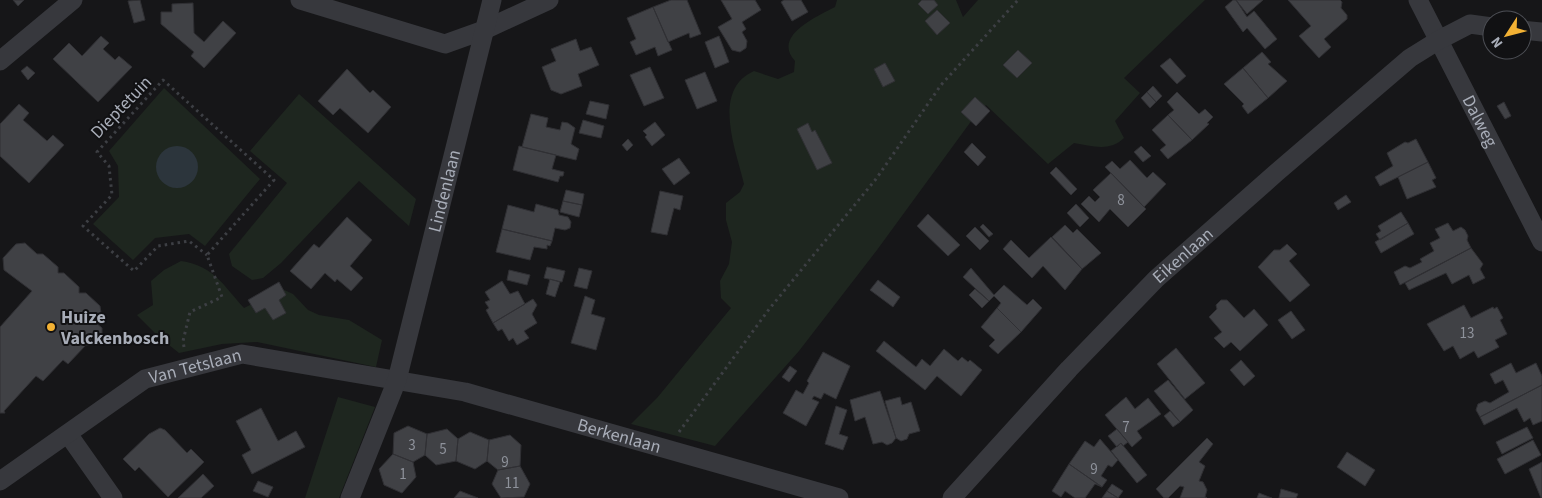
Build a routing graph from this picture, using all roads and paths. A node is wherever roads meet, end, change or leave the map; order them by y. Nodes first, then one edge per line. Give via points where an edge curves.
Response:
1 (73, 0) edge
2 (300, 0) edge
3 (492, 0) edge
4 (549, 0) edge
5 (1018, 0) edge
6 (1418, 0) edge
7 (1482, 25) edge
8 (484, 30) junction
9 (1439, 40) junction
10 (0, 61) edge
11 (1542, 242) edge
12 (207, 254) junction
13 (189, 368) junction
14 (397, 380) junction
15 (68, 434) junction
16 (666, 450) junction
17 (0, 481) edge
18 (113, 498) edge
19 (350, 498) edge
20 (839, 498) edge
21 (952, 498) edge

1 - 10 street
2 - 8 street via 445,44
3 - 8 street, Lindenlaan
4 - 8 street
5 - 16 path via 941,85 876,179 770,308
6 - 9 street, Dalweg
7 - 9 street, Eikenlaan via 1470,24
8 - 14 street, Lindenlaan
9 - 11 street, Dalweg
9 - 21 street, Eikenlaan via 1410,58 1156,279 1068,369
12 - 12 path, Dieptetuin via 274,180 163,80 97,152 109,166 112,194 83,226 134,271 158,246 189,241
12 - 13 path via 222,297 190,312 183,341
13 - 14 street, Van Tetslaan via 242,354
13 - 15 street, Van Tetslaan via 145,379
14 - 16 street, Berkenlaan via 465,392
14 - 19 street, Lindenlaan
15 - 17 street, Van Tetslaan
15 - 18 street
16 - 20 street, Berkenlaan

